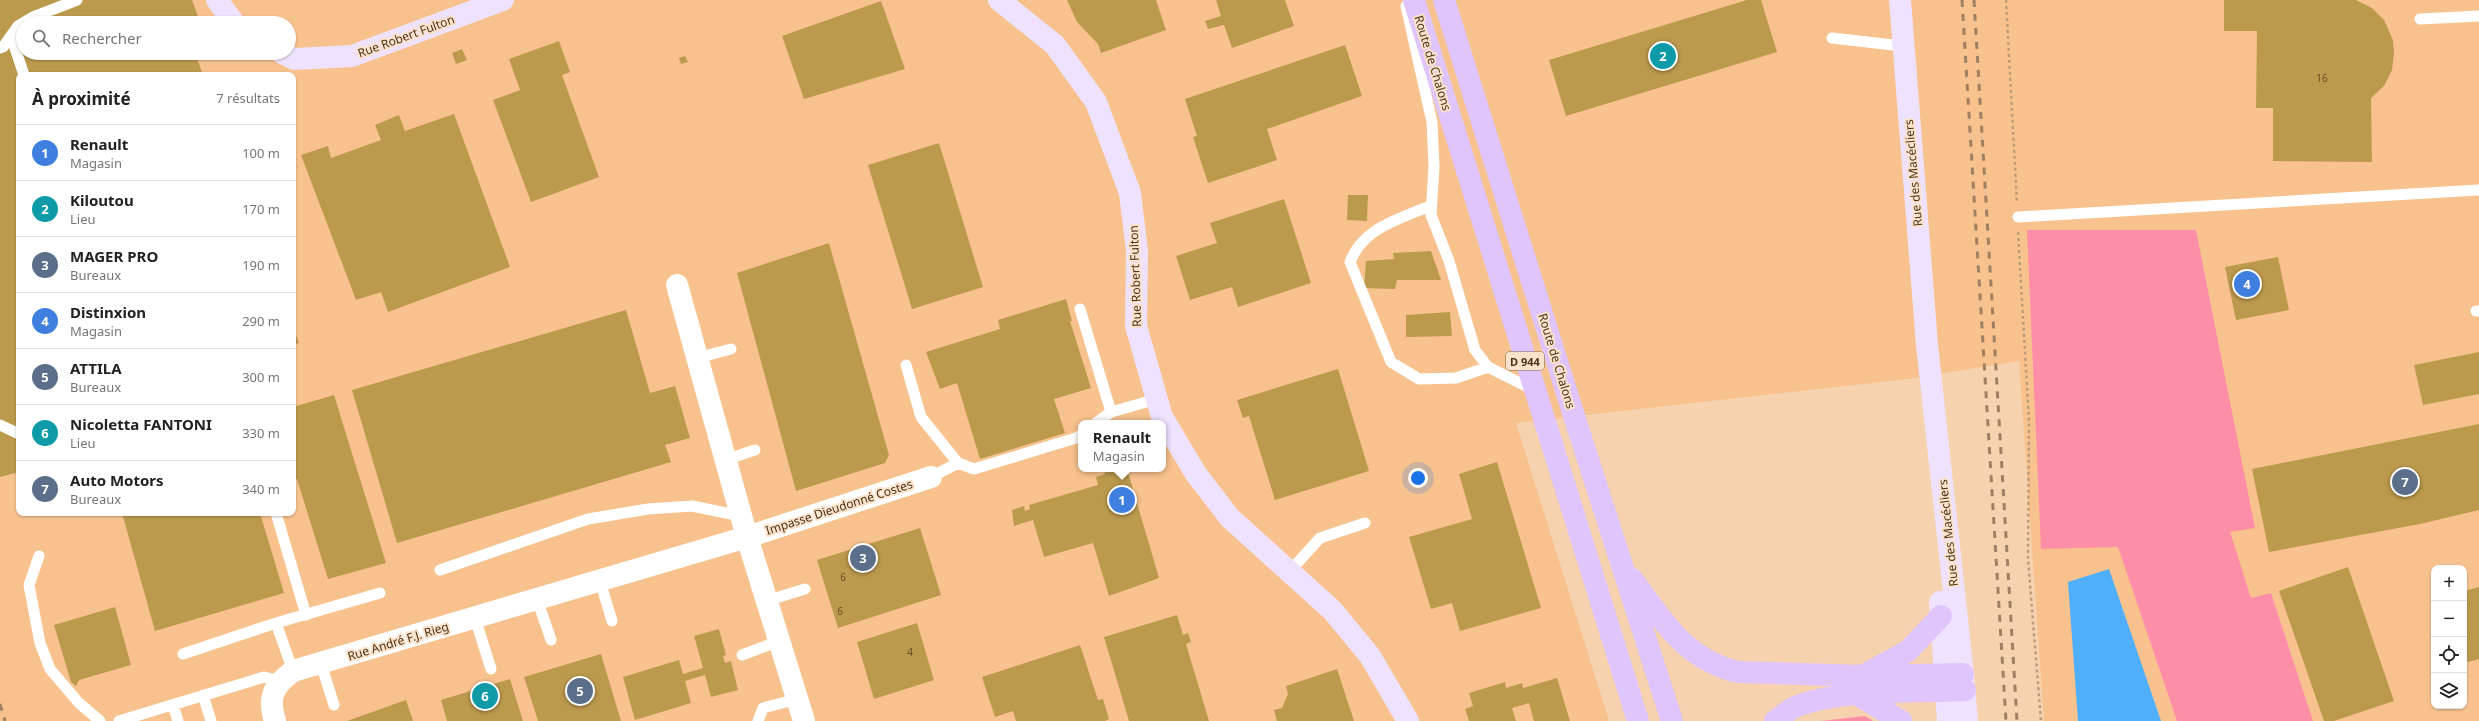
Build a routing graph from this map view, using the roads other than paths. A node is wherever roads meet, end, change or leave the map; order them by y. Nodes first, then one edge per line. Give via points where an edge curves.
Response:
1 (77, 0) edge
2 (217, 0) edge
3 (503, 0) edge
4 (999, 0) edge
5 (1404, 0) edge
6 (1414, 0) edge
7 (1444, 0) edge
8 (1900, 0) edge
9 (36, 16) edge
10 (229, 16) edge
11 (2479, 16) edge
12 (2420, 19) dead end
13 (16, 29) edge
14 (11, 36) junction
15 (1832, 38) dead end
16 (1902, 46) junction
17 (0, 48) edge
18 (16, 51) edge
19 (296, 59) edge
20 (19, 60) edge
21 (23, 72) edge
22 (2479, 190) edge
23 (1430, 206) junction
24 (2018, 217) road end
25 (676, 285) dead end
26 (1080, 309) dead end
27 (1927, 346) junction
28 (731, 348) dead end
29 (697, 358) junction
30 (906, 365) dead end
31 (1488, 367) junction
32 (1534, 390) junction
33 (1157, 398) junction
34 (1111, 412) junction
35 (1100, 420) edge
36 (1164, 420) edge
37 (1166, 424) edge
38 (0, 425) edge
39 (16, 433) edge
40 (1078, 437) edge
41 (755, 450) dead end
42 (725, 460) junction
43 (958, 463) junction
44 (931, 477) joint
45 (277, 516) edge
46 (741, 516) junction
47 (1365, 523) dead end
48 (747, 537) junction
49 (39, 556) dead end
50 (1621, 564) junction
51 (440, 570) dead end
52 (1289, 572) junction
53 (600, 581) junction
54 (805, 589) dead end
55 (380, 593) dead end
56 (537, 600) junction
57 (766, 601) junction
58 (306, 615) junction
59 (1941, 616) junction
60 (476, 618) junction
61 (612, 621) dead end
62 (276, 623) junction
63 (551, 640) dead end
64 (779, 641) junction
65 (183, 654) dead end
66 (742, 655) dead end
67 (321, 664) junction
68 (491, 669) dead end
69 (286, 676) junction
70 (1954, 682) junction
71 (1859, 685) junction
72 (203, 695) junction
73 (797, 699) junction
74 (173, 705) junction
75 (334, 705) dead end
76 (100, 721) edge
77 (120, 721) edge
78 (178, 721) edge
79 (211, 721) edge
80 (275, 721) edge
81 (758, 721) edge
82 (804, 721) edge
83 (1408, 721) edge
84 (1638, 721) edge
85 (1672, 721) edge
86 (1775, 721) edge
87 (1901, 721) edge
88 (1948, 721) edge
89 (1967, 721) edge

1 - 9 lane
2 - 10 street
3 - 19 street, Rue Robert Fulton via 352,56
4 - 33 street, Rue Robert Fulton via 1055,45 1096,102 1130,193 1137,251 1136,326
5 - 23 lane via 1432,122 1434,167
6 - 32 main road, Route de Chalons / D 944
7 - 50 main road, Route de Chalons / D 944
8 - 16 street, Rue des Macécliers
11 - 12 lane
13 - 14 lane
14 - 17 lane via 4,47
14 - 18 lane
15 - 16 lane
16 - 27 street, Rue des Macécliers
20 - 21 lane
22 - 24 lane
23 - 31 lane via 1475,350
23 - 31 lane via 1385,224 1367,235 1355,250 1350,262 1391,362 1419,379 1456,378
25 - 29 street
26 - 34 lane
27 - 59 street, Rue des Macécliers
27 - 70 street, Rue des Macécliers
28 - 29 lane
29 - 42 street
30 - 43 lane via 921,417
31 - 32 lane
32 - 84 main road, Route de Chalons / D 944
33 - 34 lane
33 - 36 street, Rue Robert Fulton
34 - 35 lane
37 - 52 street, Rue Robert Fulton via 1196,474 1230,518
38 - 39 lane
40 - 43 lane via 974,469
41 - 42 lane
42 - 46 street
43 - 44 lane
44 - 48 street, Impasse Dieudonné Costes
45 - 58 lane
46 - 48 street
46 - 51 lane via 692,506 648,509 588,519
47 - 52 lane via 1320,538
48 - 53 street, Rue André F.J. Rieg
48 - 57 street
49 - 76 lane via 29,584 40,643 50,668 79,703
50 - 71 main road via 1680,642 1702,659 1721,668 1738,672
50 - 85 main road, Route de Chalons / D 944
52 - 83 street, Rue Robert Fulton via 1332,610 1370,656
53 - 56 street, Rue André F.J. Rieg
53 - 61 lane
54 - 57 lane
55 - 58 lane
56 - 60 street, Rue André F.J. Rieg
56 - 63 lane
57 - 64 street
58 - 62 lane
59 - 70 street, Rue des Macécliers
59 - 71 main road via 1908,651
60 - 67 street, Rue André F.J. Rieg
60 - 68 lane
62 - 65 lane
62 - 69 lane
64 - 66 lane
64 - 73 street
67 - 69 street, Rue André F.J. Rieg
67 - 75 lane
69 - 72 lane via 264,677
69 - 80 street via 271,697
70 - 71 main road
70 - 88 street, Rue des Macécliers
70 - 89 street, Rue des Macécliers
71 - 86 main road via 1825,699 1794,707
71 - 87 main road
72 - 74 lane
72 - 79 lane
73 - 81 lane via 763,708
73 - 82 street
74 - 77 lane
74 - 78 lane

